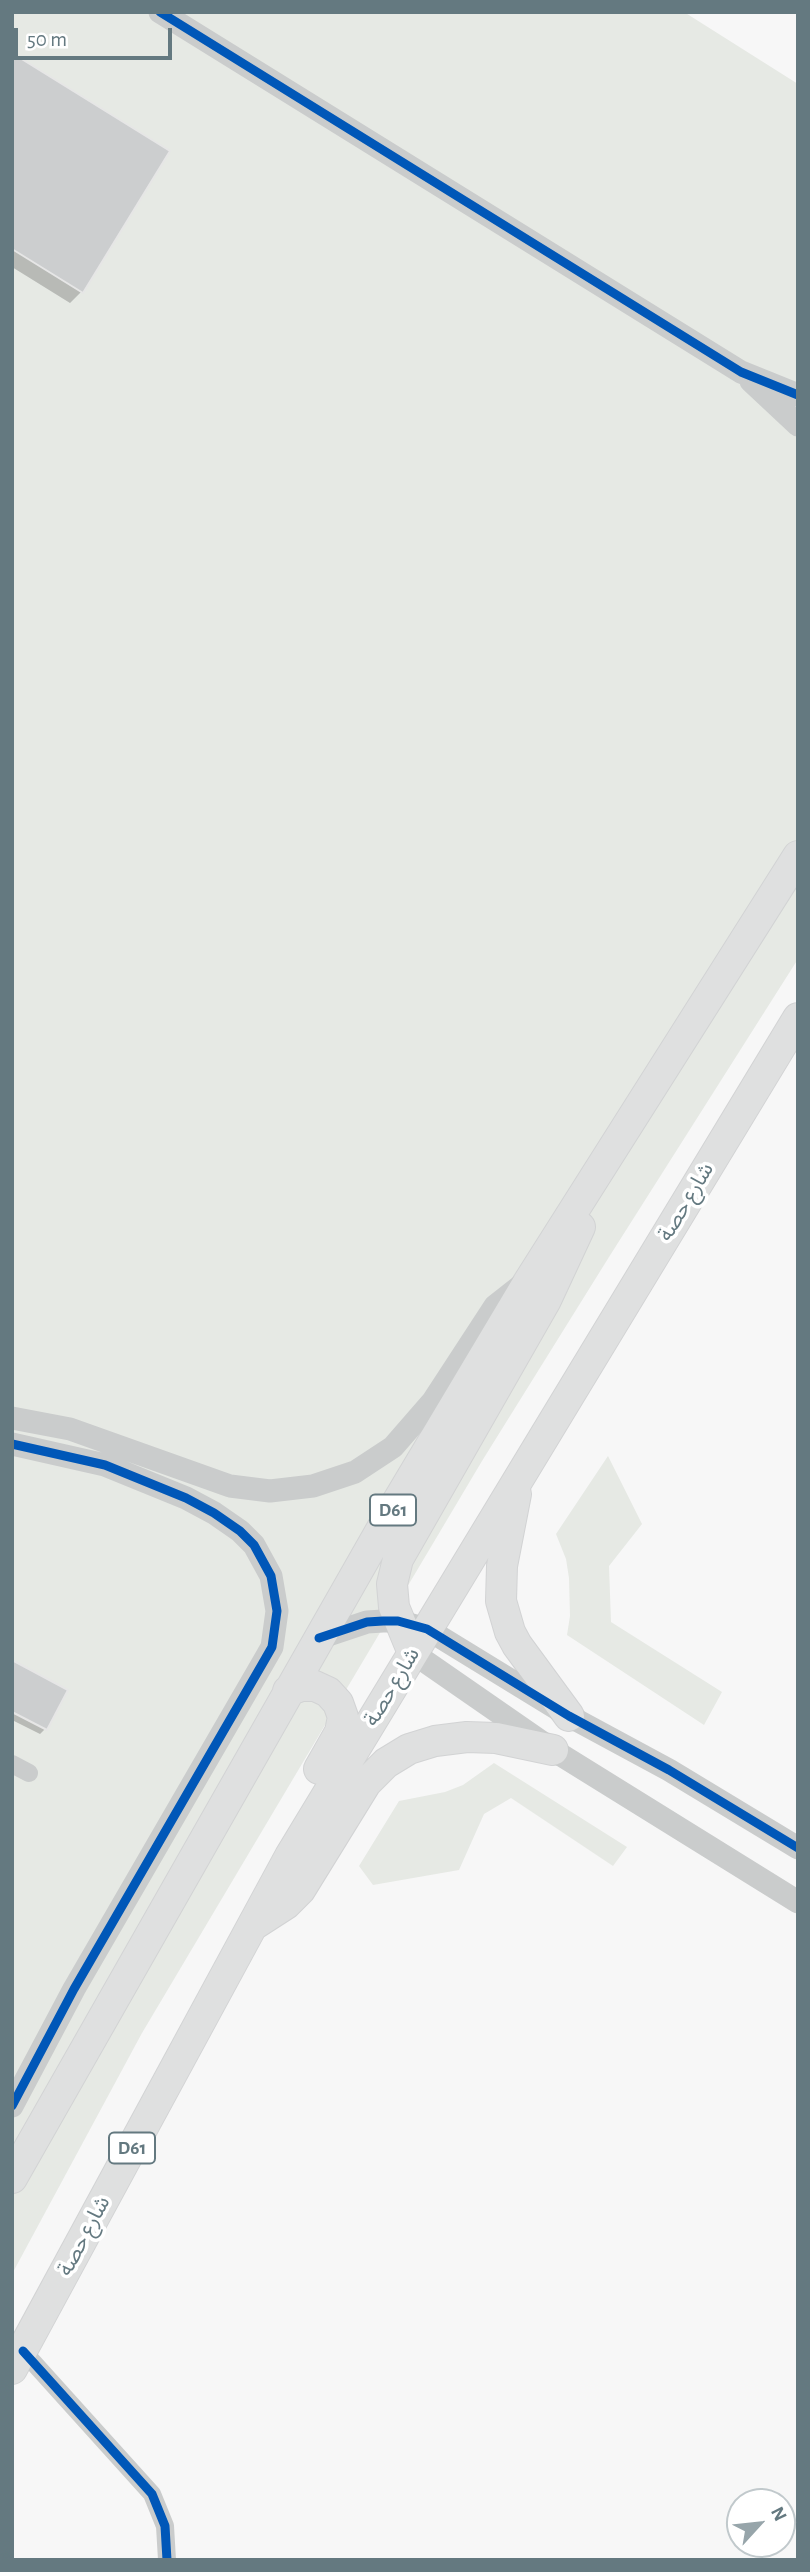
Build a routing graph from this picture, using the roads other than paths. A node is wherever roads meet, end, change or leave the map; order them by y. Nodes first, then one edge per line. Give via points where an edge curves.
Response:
1 (160, 12) edge
2 (741, 372) junction
3 (798, 395) edge
4 (798, 425) edge
5 (798, 856) edge
6 (798, 1018) edge
7 (601, 1167) junction
8 (529, 1281) junction
9 (12, 1418) edge
10 (12, 1444) edge
11 (519, 1477) junction
12 (398, 1621) junction
13 (318, 1638) junction
14 (420, 1641) junction
15 (288, 1691) junction
16 (569, 1716) junction
17 (553, 1750) junction
18 (12, 1764) edge
19 (29, 1773) dead end
20 (798, 1848) edge
21 (290, 1856) junction
22 (798, 1902) edge
23 (252, 1926) junction
24 (12, 2106) edge
25 (12, 2178) edge
26 (17, 2360) edge
27 (167, 2560) edge

1 - 2 street
2 - 3 street
2 - 4 street
5 - 7 main road, D61
6 - 11 main road, شارع حصة / D61
7 - 8 main road, D61
7 - 12 main road via 552,1290 398,1559 392,1584
8 - 9 street via 495,1306 433,1401 393,1447 355,1472 313,1486 270,1491 230,1486 70,1429
8 - 13 main road, D61
10 - 24 street via 114,1468 214,1513 254,1545 271,1576 277,1611 264,1661 74,1989
11 - 14 main road, شارع حصة / D61
11 - 16 main road via 500,1601 517,1645
12 - 13 street via 367,1622
12 - 14 main road
13 - 15 main road, D61
14 - 16 street
14 - 17 street
14 - 21 main road, شارع حصة / D61
15 - 21 main road via 301,1686 322,1689 338,1703 342,1717 340,1732 291,1821
15 - 25 main road, D61
16 - 20 street
17 - 22 street
17 - 23 main road via 467,1737 409,1749 366,1783 300,1890 286,1905
18 - 19 street
21 - 23 main road, شارع حصة / D61
23 - 26 main road, شارع حصة / D61
26 - 27 street via 152,2494 165,2526

